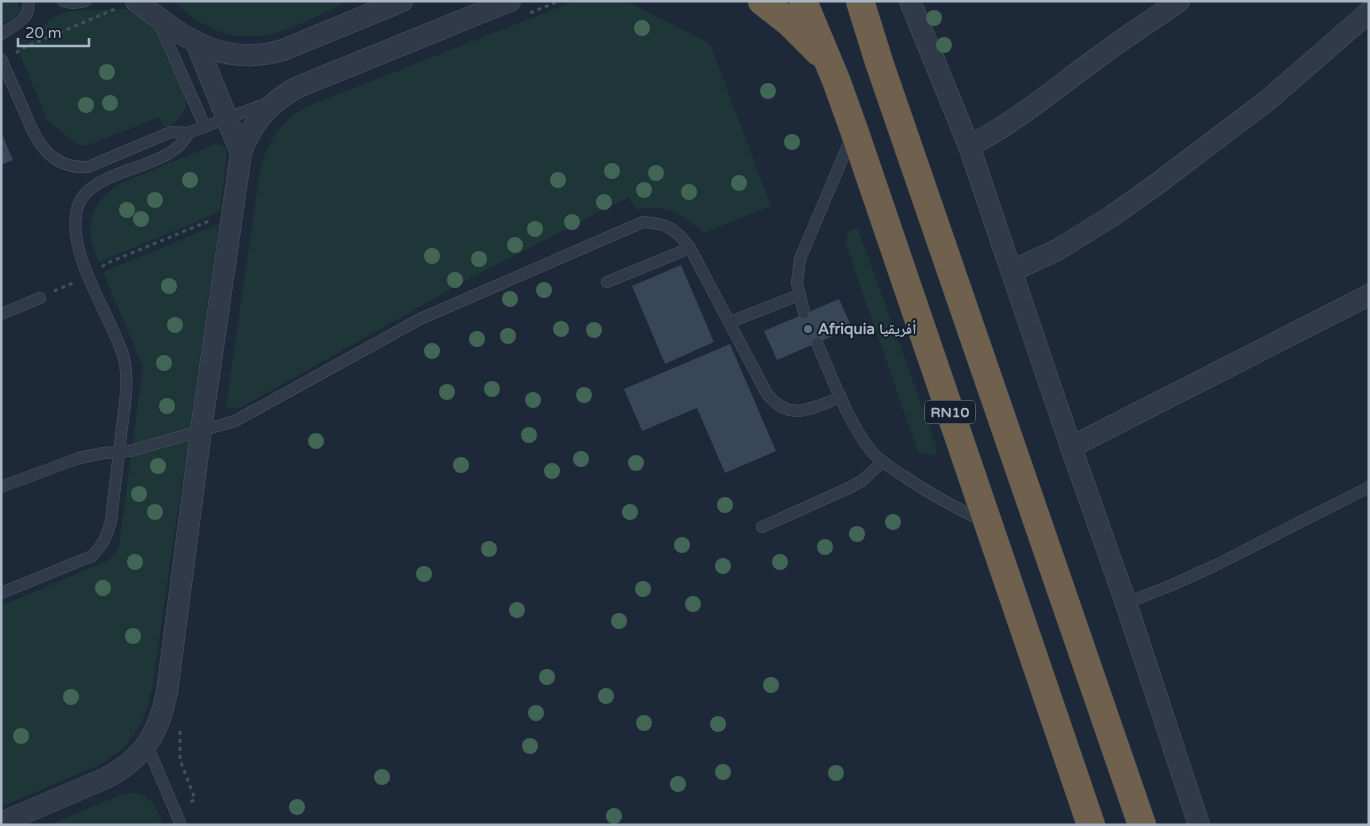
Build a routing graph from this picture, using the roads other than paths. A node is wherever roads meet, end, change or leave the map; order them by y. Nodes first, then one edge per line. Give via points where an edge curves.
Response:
1 (28, 1) edge
2 (63, 1) edge
3 (86, 1) edge
4 (402, 1) edge
5 (762, 1) edge
6 (803, 1) edge
7 (860, 1) edge
8 (910, 1) edge
9 (1179, 1) edge
10 (127, 5) edge
11 (516, 8) edge
12 (1369, 12) edge
13 (156, 16) junction
14 (1, 34) edge
15 (196, 42) junction
16 (2, 61) edge
17 (827, 61) junction
18 (278, 99) junction
19 (227, 118) junction
20 (205, 127) junction
21 (854, 130) junction
22 (188, 133) junction
23 (969, 146) junction
24 (241, 153) junction
25 (690, 248) junction
26 (1012, 271) junction
27 (607, 282) dead end
28 (798, 295) junction
29 (1369, 296) edge
30 (40, 298) road end
31 (1, 314) edge
32 (804, 314) dead end
33 (730, 322) junction
34 (817, 343) dead end
35 (841, 397) junction
36 (201, 430) junction
37 (1071, 447) junction
38 (119, 453) junction
39 (882, 462) junction
40 (1, 487) edge
41 (1369, 487) edge
42 (989, 524) junction
43 (762, 527) dead end
44 (1, 593) edge
45 (1126, 603) junction
46 (147, 744) junction
47 (1, 823) edge
48 (181, 825) edge
49 (1091, 825) edge
50 (1142, 825) edge
51 (1200, 825) edge

1 - 14 lane via 26,17
2 - 3 lane
4 - 15 street via 268,54 238,56
5 - 17 highway
6 - 17 highway, RN10
7 - 50 highway, RN10
8 - 23 street
9 - 23 street via 1021,115
10 - 13 street
11 - 18 street via 298,86
12 - 26 street via 1268,100 1150,189 1057,250
13 - 15 street
13 - 20 lane
15 - 19 street
16 - 22 lane via 38,143 63,163 76,168 88,167 171,132
17 - 21 highway, RN10
18 - 19 lane
18 - 24 street via 259,117
19 - 20 lane
19 - 24 street
20 - 22 lane
21 - 28 lane via 800,258 796,283
21 - 42 highway, RN10
22 - 38 lane via 173,152 115,176 86,192 78,204 74,231 76,244 127,367
23 - 26 street
24 - 36 street
25 - 27 lane
25 - 33 lane
25 - 36 lane via 679,233 662,224 643,222 420,319 246,415
26 - 37 street
28 - 32 lane
28 - 33 lane
29 - 37 street
30 - 31 lane
33 - 35 lane via 774,403 795,412 807,411
34 - 35 lane
35 - 39 lane via 861,435
36 - 38 lane
36 - 46 street via 167,692 157,728
37 - 45 street
38 - 40 lane via 79,458
38 - 44 lane via 111,521 102,547 92,556
39 - 42 lane via 952,506
39 - 43 lane via 852,487
41 - 45 lane via 1214,566
42 - 49 highway, RN10
45 - 51 street
46 - 47 street via 136,758 106,778
46 - 48 lane

